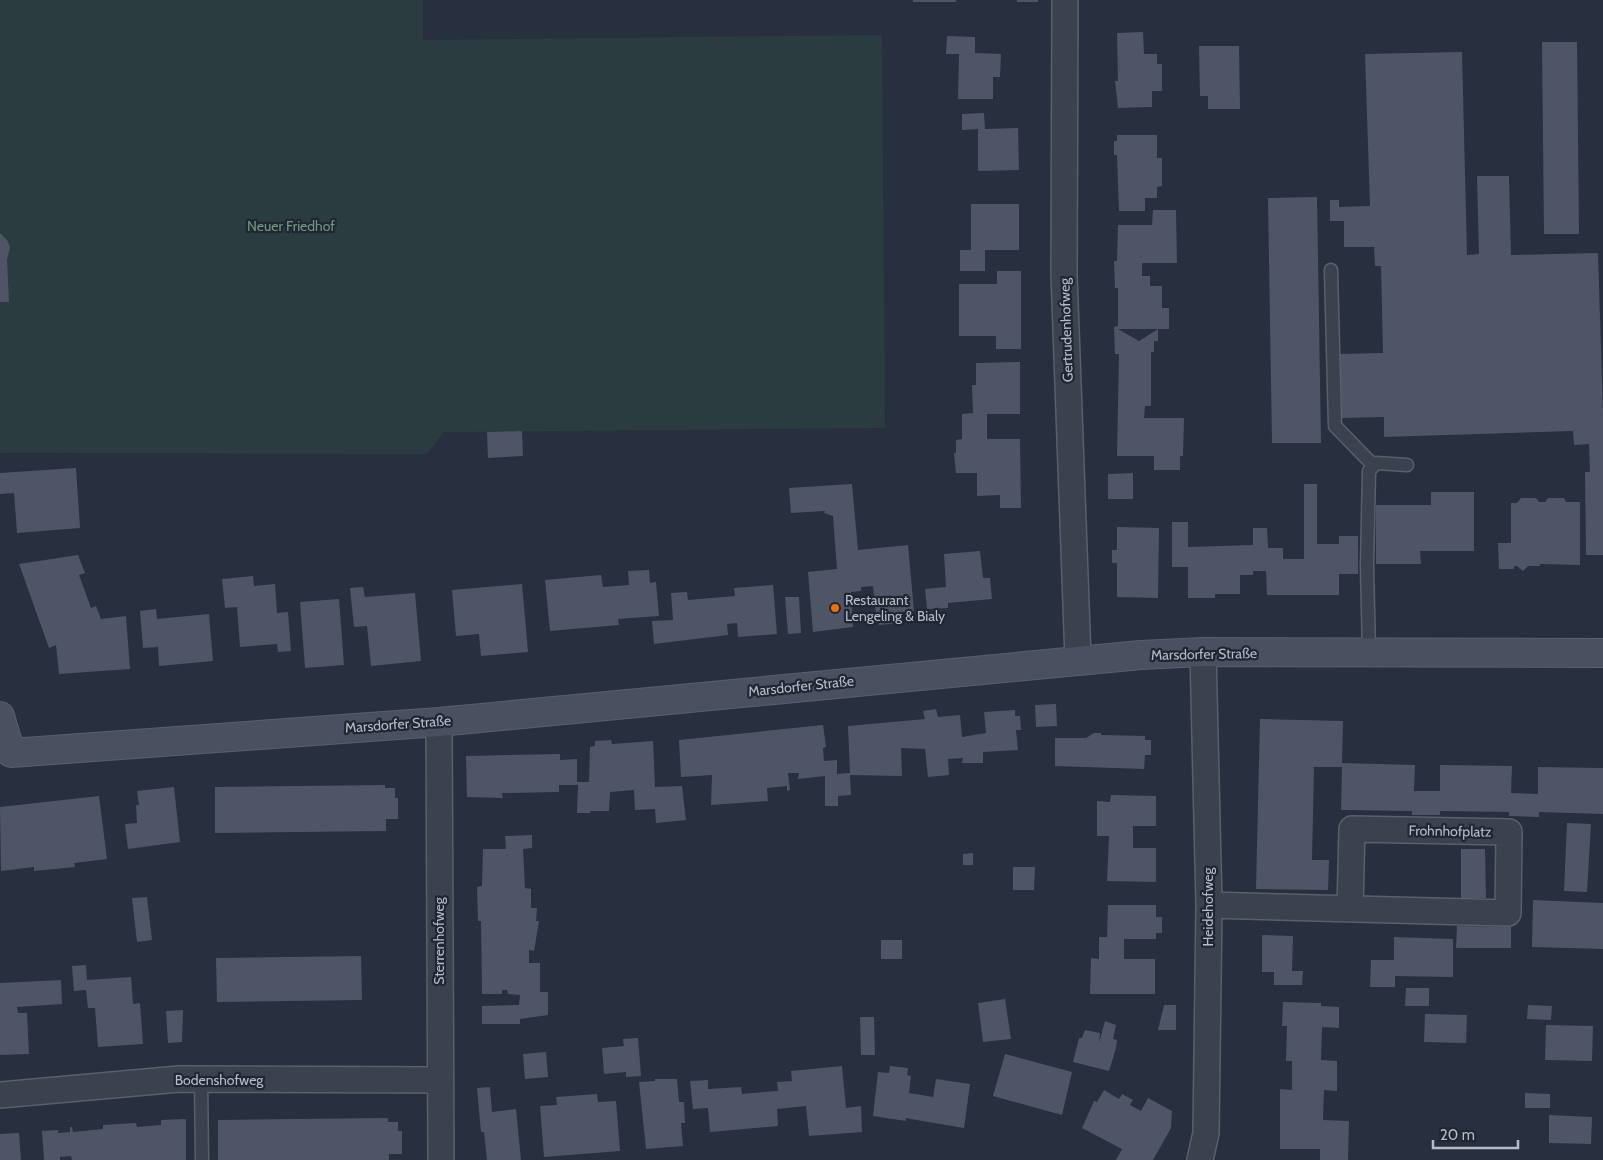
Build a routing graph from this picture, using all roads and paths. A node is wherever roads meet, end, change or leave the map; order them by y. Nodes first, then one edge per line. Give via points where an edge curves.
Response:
1 (1065, 0) edge
2 (1331, 270) dead end
3 (1407, 464) dead end
4 (1373, 465) junction
5 (1202, 652) junction
6 (1369, 653) junction
7 (1603, 654) edge
8 (1078, 659) junction
9 (0, 716) edge
10 (439, 722) junction
11 (6, 754) edge
12 (1209, 906) junction
13 (1350, 908) junction
14 (200, 1079) junction
15 (439, 1080) junction
16 (0, 1095) edge
17 (202, 1160) edge
18 (441, 1160) edge
19 (1200, 1160) edge

1 - 8 street, Gertrudenhofweg via 1064,274
2 - 4 lane via 1335,426
3 - 4 lane
4 - 6 lane via 1368,482
5 - 6 street, Marsdorfer Straße
5 - 8 street, Marsdorfer Straße
5 - 12 street, Heidehofweg
6 - 7 street, Marsdorfer Straße
8 - 10 street, Marsdorfer Straße
9 - 11 street
10 - 11 street, Marsdorfer Straße
10 - 15 street, Sterrenhofweg
12 - 13 street, Frohnhofplatz
12 - 19 street, Heidehofweg via 1206,1132
13 - 13 street, Frohnhofplatz via 1352,829 1509,832 1508,913
14 - 15 street, Bodenshofweg
14 - 16 street, Bodenshofweg
14 - 17 lane
15 - 18 street, Sterrenhofweg

